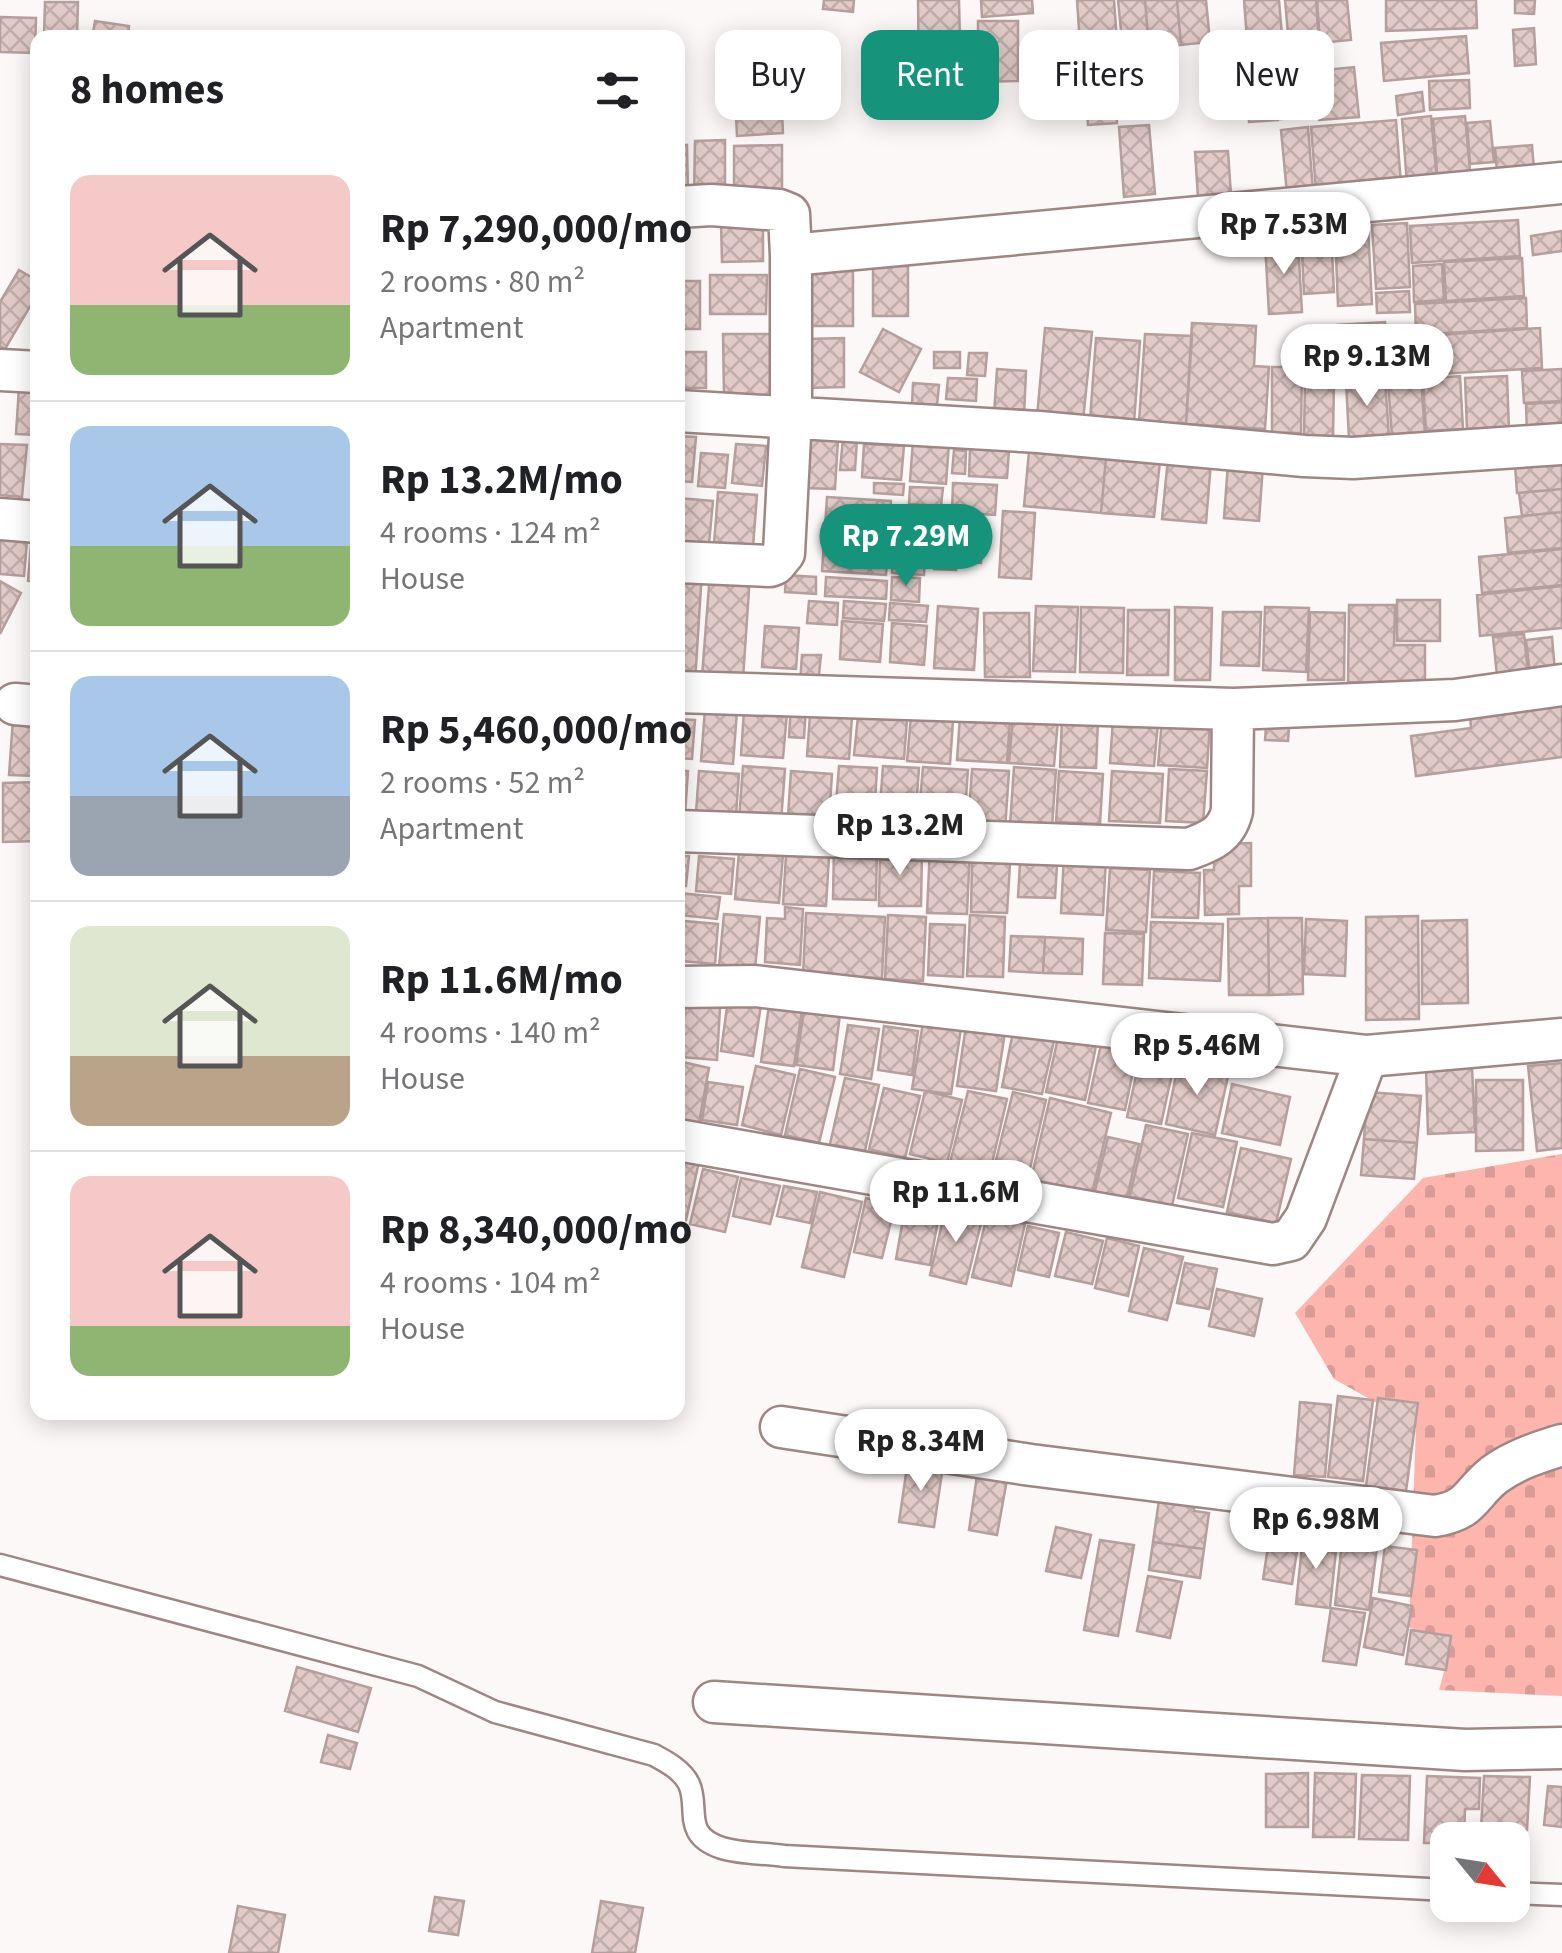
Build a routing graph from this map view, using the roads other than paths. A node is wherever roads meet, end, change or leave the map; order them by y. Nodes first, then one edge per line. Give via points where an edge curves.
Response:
1 (1562, 182) edge
2 (685, 206) edge
3 (791, 255) junction
4 (1, 370) edge
5 (30, 372) edge
6 (685, 411) edge
7 (792, 416) junction
8 (1562, 444) edge
9 (0, 519) edge
10 (30, 521) edge
11 (685, 562) edge
12 (1562, 686) edge
13 (685, 692) edge
14 (1233, 709) junction
15 (685, 831) edge
16 (685, 987) edge
17 (1562, 1040) edge
18 (1367, 1056) junction
19 (685, 1141) edge
20 (782, 1426) dead end
21 (1562, 1445) edge
22 (0, 1565) edge
23 (714, 1702) dead end
24 (1562, 1748) edge
25 (1430, 1889) edge
26 (1530, 1894) edge
27 (1562, 1896) edge

1 - 3 street
2 - 3 street via 784,211
3 - 7 street
4 - 5 street
6 - 7 street
7 - 8 street via 1353,458
7 - 11 street via 780,560 770,566
9 - 10 street
12 - 14 street via 1455,700
13 - 14 street
14 - 15 street via 1230,820 1222,834 1189,849
16 - 18 street via 755,986
17 - 18 street
18 - 19 street via 1301,1228 1287,1242 1273,1244
20 - 21 street via 1031,1466 1435,1516 1456,1512 1516,1462
22 - 25 lane via 418,1676 496,1712 654,1755 690,1786 694,1823 722,1848
23 - 24 street via 1465,1750
26 - 27 lane

